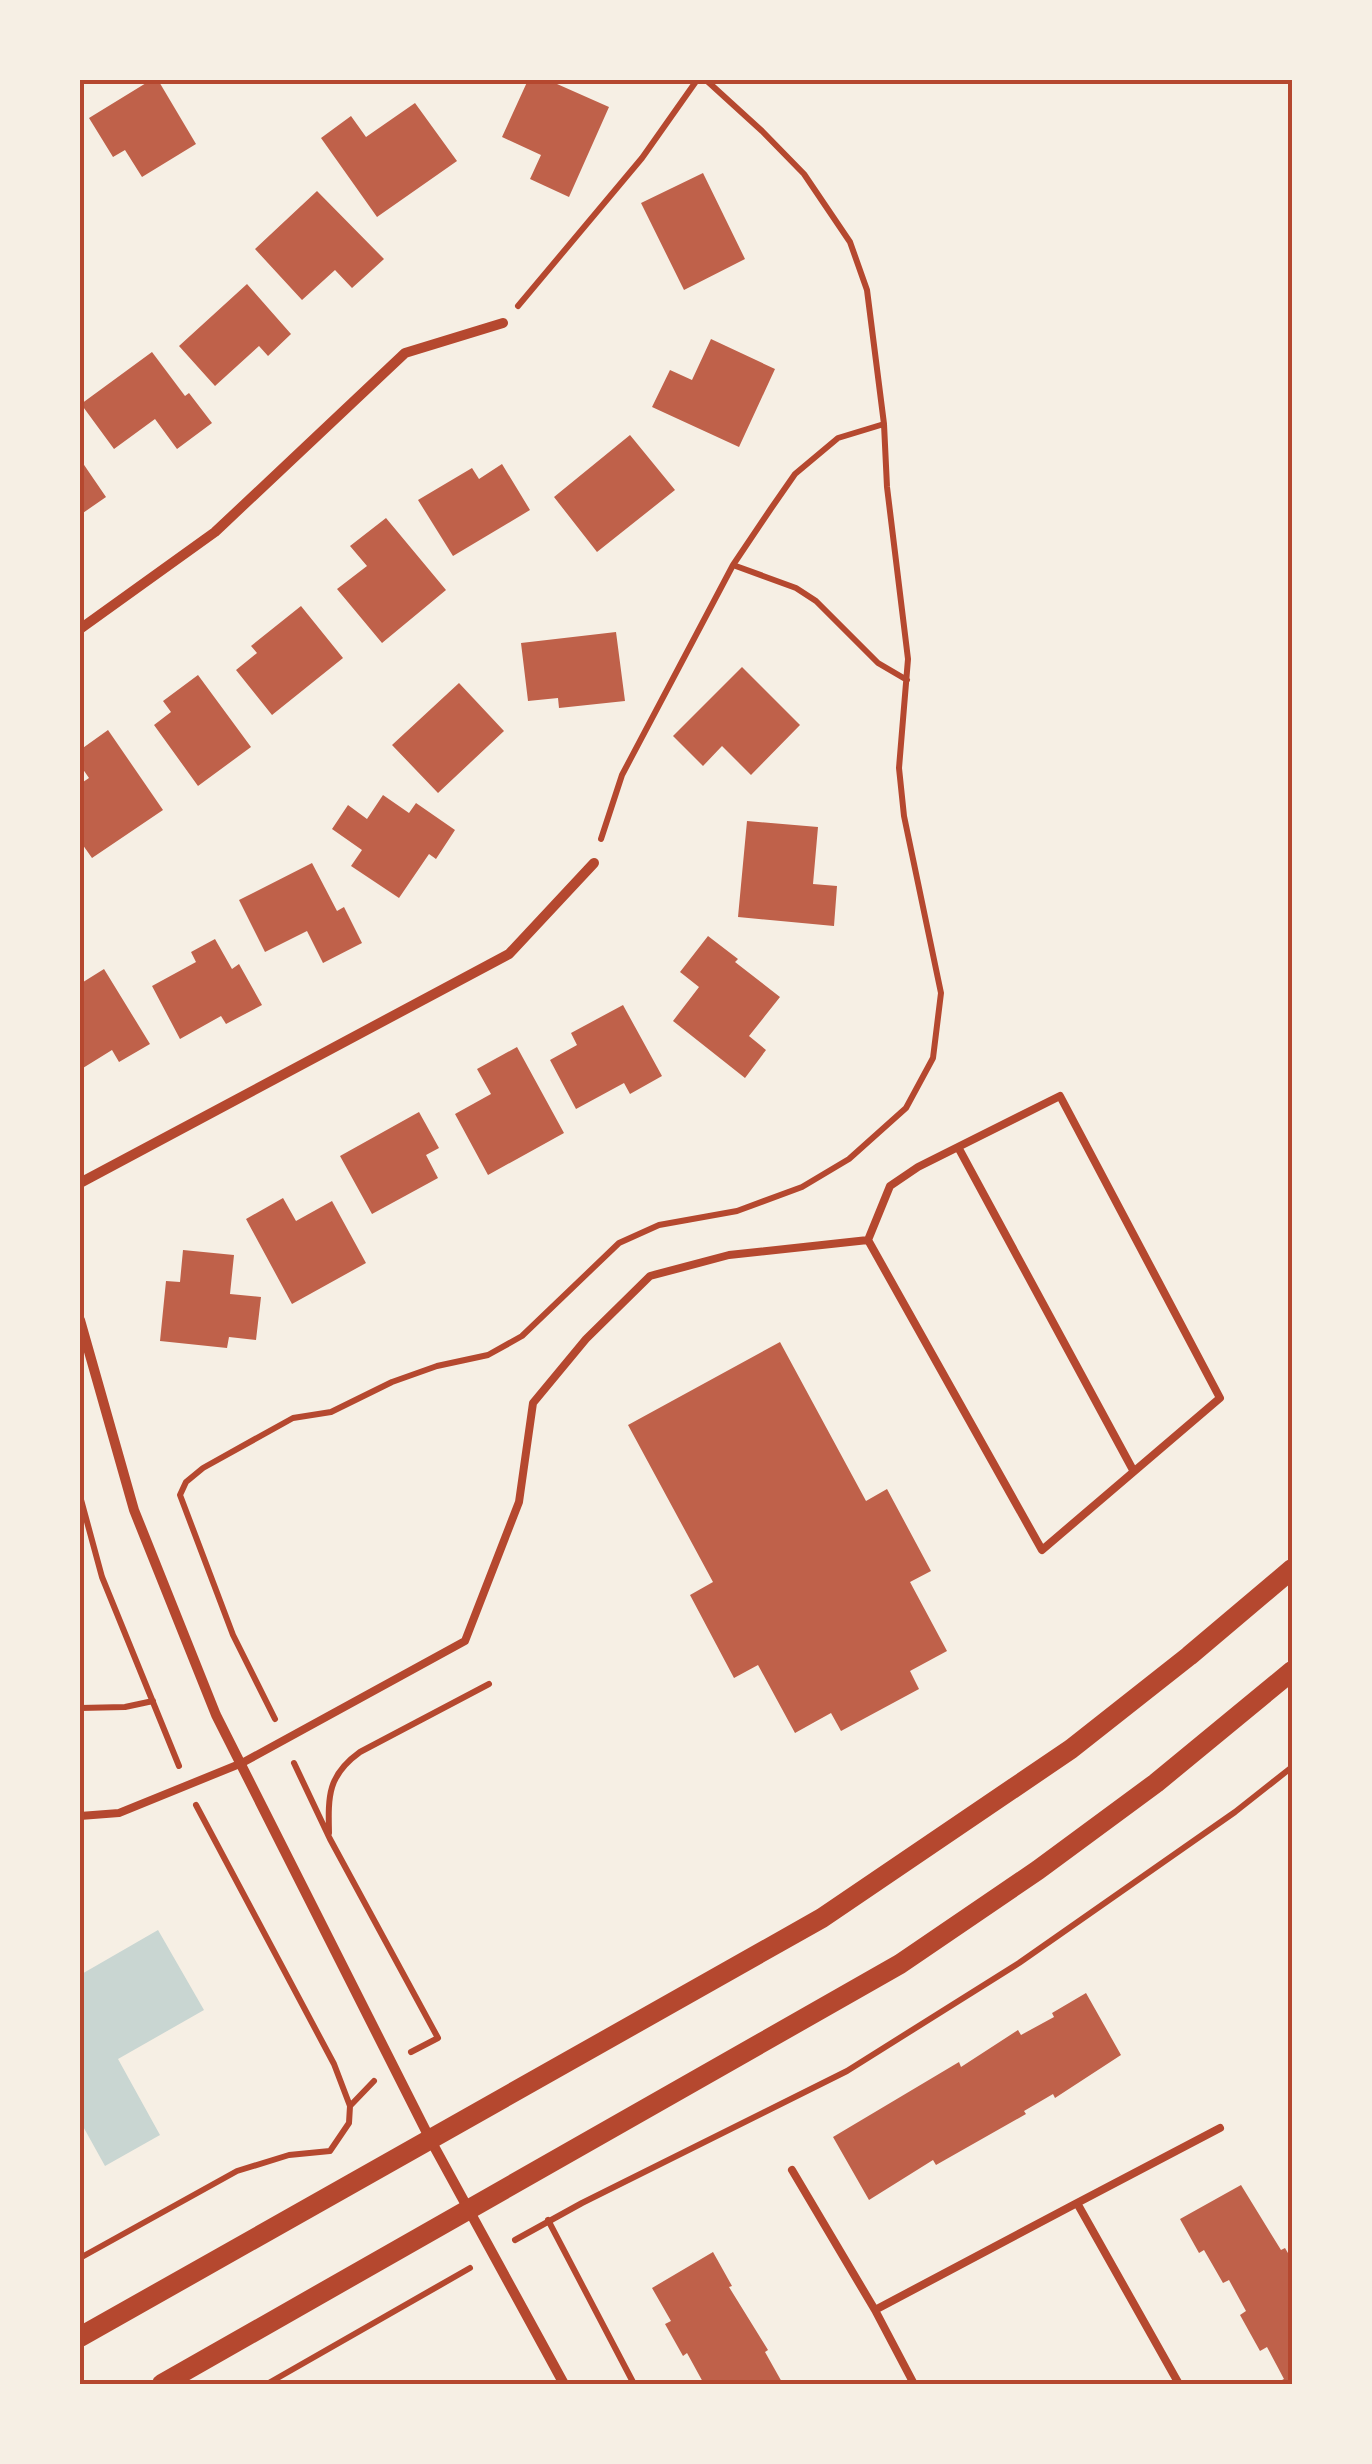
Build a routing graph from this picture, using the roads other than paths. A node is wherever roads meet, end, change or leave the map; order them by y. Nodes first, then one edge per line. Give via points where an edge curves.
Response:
1 (503, 323) road end
2 (80, 629) edge
3 (594, 863) road end
4 (958, 1147) junction
5 (80, 1183) edge
6 (868, 1240) junction
7 (80, 1320) edge
8 (1133, 1470) junction
9 (1292, 1568) edge
10 (1292, 1671) edge
11 (242, 1763) junction
12 (80, 1816) edge
13 (1220, 2128) dead end
14 (430, 2139) junction
15 (792, 2170) dead end
16 (1077, 2203) junction
17 (468, 2211) junction
18 (875, 2310) junction
19 (80, 2336) edge
20 (162, 2384) edge
21 (564, 2384) edge
22 (914, 2384) edge
23 (1179, 2384) edge

1 - 2 street via 405,354 215,532
3 - 5 street via 509,954
4 - 6 lane via 890,1186
4 - 8 lane
4 - 8 lane via 1060,1096 1220,1398
6 - 8 lane via 1042,1550
6 - 11 lane via 729,1255 650,1276 533,1403 519,1502 466,1640
7 - 11 street via 134,1510 216,1715
9 - 14 main road via 1071,1749 946,1836 822,1918
10 - 17 main road via 1156,1784 900,1964
11 - 12 lane via 118,1813
11 - 14 street
13 - 16 lane
14 - 17 street
14 - 19 main road
15 - 18 lane
16 - 18 lane
16 - 23 lane
17 - 20 main road
17 - 21 street
18 - 22 lane

